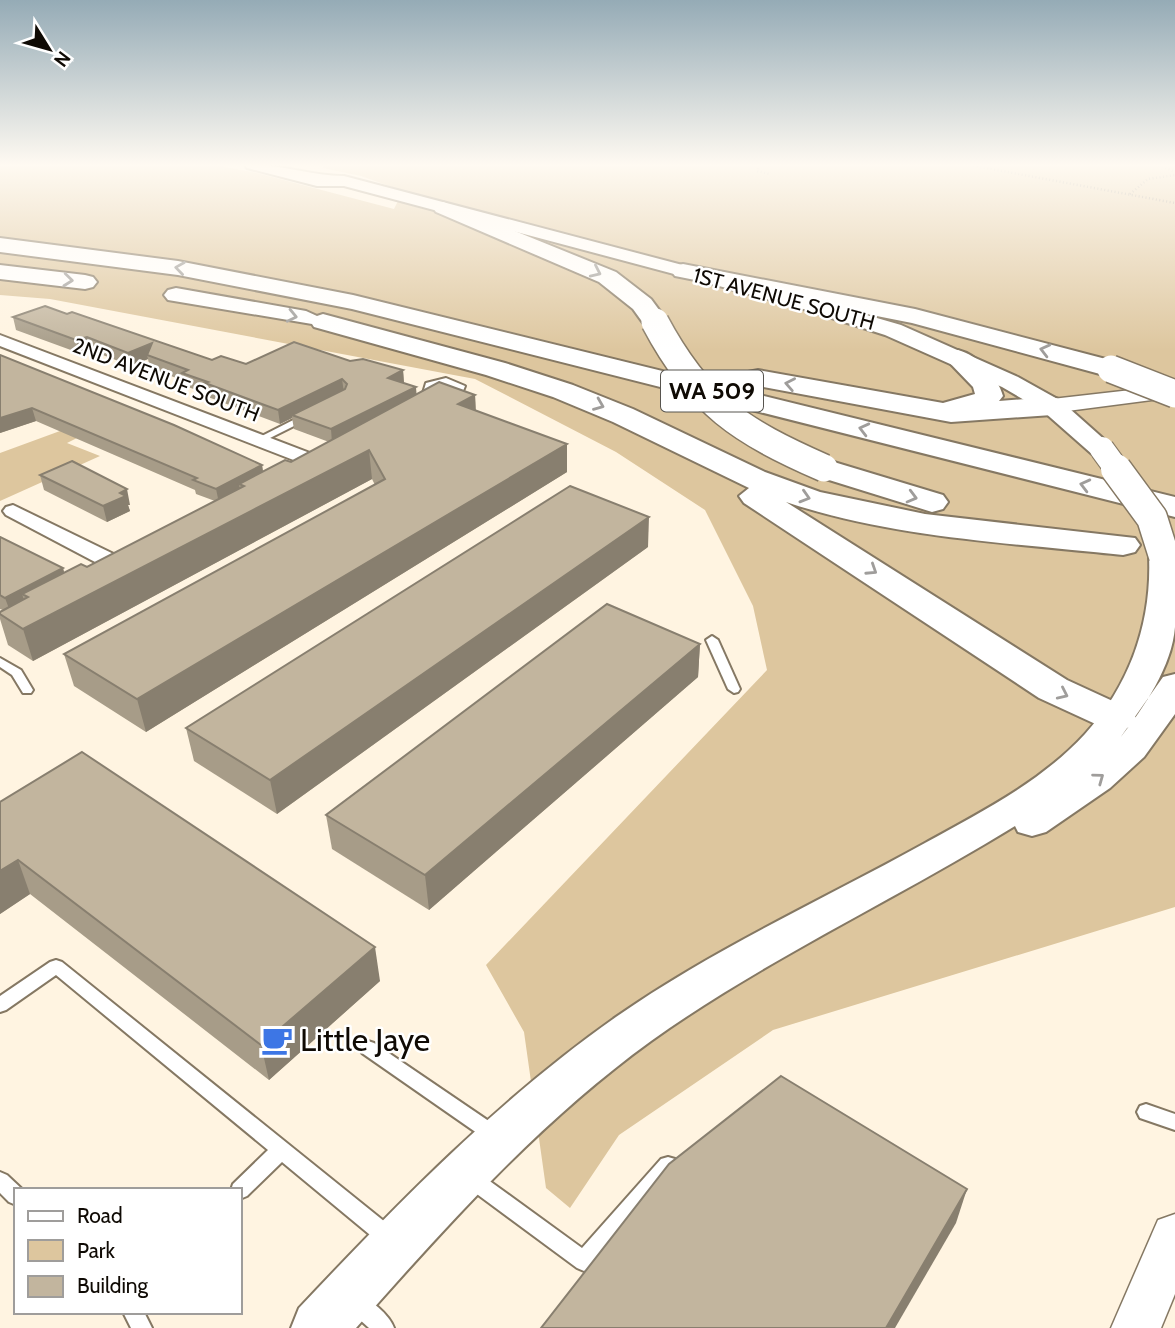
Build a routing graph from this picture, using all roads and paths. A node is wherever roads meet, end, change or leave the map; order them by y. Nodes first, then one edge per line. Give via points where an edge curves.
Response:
1 (484, 227) edge
2 (515, 227) edge
3 (0, 245) edge
4 (683, 271) junction
5 (0, 272) edge
6 (248, 279) junction
7 (112, 285) dead end
8 (158, 292) dead end
9 (323, 322) junction
10 (0, 340) edge
11 (958, 358) junction
12 (1175, 392) edge
13 (445, 397) edge
14 (1052, 406) junction
15 (318, 410) edge
16 (930, 411) junction
17 (410, 415) edge
18 (653, 431) junction
19 (258, 440) junction
20 (339, 451) edge
21 (316, 462) junction
22 (288, 478) edge
23 (1175, 507) edge
24 (13, 511) dead end
25 (1175, 528) edge
26 (1123, 545) junction
27 (146, 555) edge
28 (1171, 564) edge
29 (122, 567) junction
30 (97, 581) edge
31 (712, 640) dead end
32 (0, 662) edge
33 (1175, 684) edge
34 (734, 689) dead end
35 (27, 690) dead end
36 (1116, 718) junction
37 (801, 930) junction
38 (0, 1005) edge
39 (368, 1048) dead end
40 (1146, 1112) dead end
41 (1175, 1122) edge
42 (499, 1139) junction
43 (281, 1150) junction
44 (668, 1165) edge
45 (463, 1173) junction
46 (0, 1181) edge
47 (242, 1188) edge
48 (14, 1194) edge
49 (1175, 1236) edge
50 (396, 1243) junction
51 (350, 1317) edge
52 (1136, 1328) edge

1 -> 26 highway, bridge via 601,274 637,297 698,393 725,417 787,453 919,499
2 - 4 main road, 1ST AVENUE SOUTH
6 -> 3 highway, WA 509
4 - 11 main road, 1ST AVENUE SOUTH via 852,316
12 -> 4 highway, bridge via 1111,369 915,316
5 -> 7 highway
16 -> 6 highway via 391,299
23 -> 6 highway, WA 509 via 458,326
8 -> 9 highway, WA 509
9 -> 18 highway via 538,383
9 - 25 highway, WA 509 via 577,376
10 - 19 street, 2ND AVENUE SOUTH
11 - 14 main road, 1ST AVENUE SOUTH
11 - 16 highway via 986,384 989,396 974,406
12 - 14 street
13 - 17 street
14 - 16 highway via 970,413
14 - 28 main road, 1ST AVENUE SOUTH, bridge via 1102,449 1152,518
15 - 19 lane
18 -> 26 highway via 773,486 838,506 922,522
18 -> 36 highway via 1053,690
19 - 21 street, 2ND AVENUE SOUTH
20 - 21 street
21 - 22 street
24 - 29 street
26 - 28 highway
27 - 29 street
28 - 36 main road via 1158,647 1140,685
29 - 30 street
31 - 34 lane
32 - 35 lane via 17,673
37 -> 33 main road via 868,917 1103,777 1134,749
36 - 37 main road via 1080,760 1043,790 971,836
37 - 42 main road via 635,1028
38 - 43 lane via 56,966
39 - 42 lane
40 - 41 lane
42 - 45 main road
43 - 47 lane
43 - 50 lane
44 - 45 lane via 584,1261
45 - 50 main road
46 - 48 lane
49 - 52 street
50 - 51 main road

